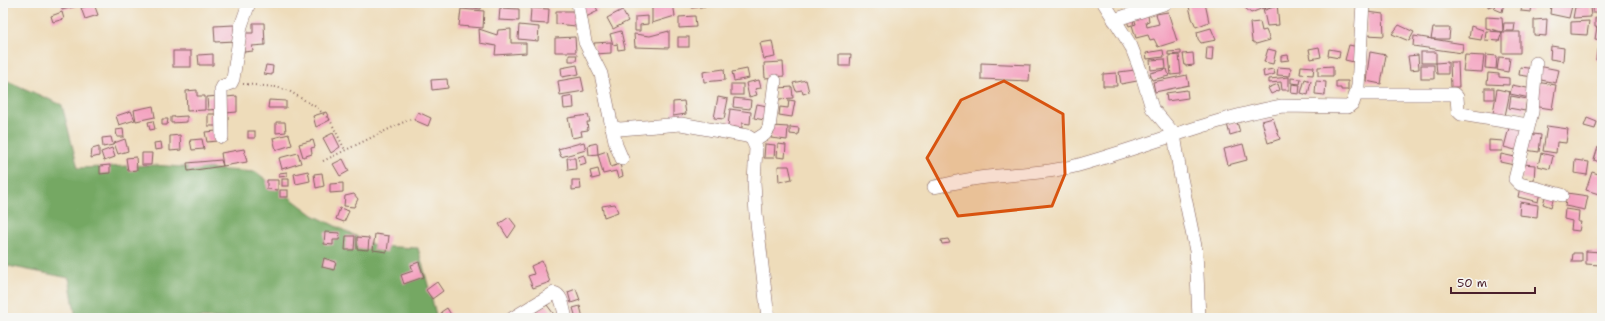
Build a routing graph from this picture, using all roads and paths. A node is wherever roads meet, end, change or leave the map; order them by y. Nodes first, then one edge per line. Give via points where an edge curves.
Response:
1 (249, 3) edge
2 (578, 3) edge
3 (1104, 3) edge
4 (1166, 3) edge
5 (1363, 3) edge
6 (1114, 20) junction
7 (1536, 63) dead end
8 (232, 81) junction
9 (775, 81) dead end
10 (1356, 94) junction
11 (410, 119) dead end
12 (1528, 125) junction
13 (612, 127) junction
14 (1174, 134) junction
15 (222, 137) dead end
16 (754, 142) junction
17 (345, 150) junction
18 (622, 159) dead end
19 (323, 161) dead end
20 (934, 187) dead end
21 (1562, 195) dead end
22 (513, 318) edge
23 (566, 318) edge
24 (768, 318) edge
25 (1199, 318) edge

1 - 8 street via 242,21
2 - 13 street via 585,42 601,74
3 - 6 street
4 - 6 street
5 - 10 street
6 - 14 street via 1131,46 1152,108
7 - 12 street
8 - 15 street via 223,86 222,90
8 - 17 path via 276,87 316,107 330,120
9 - 16 street via 769,128
10 - 12 street via 1454,94 1461,114
10 - 14 street via 1353,103 1348,107 1282,106
11 - 17 path
12 - 21 street via 1515,179 1520,184
13 - 16 street via 620,129 680,124 747,136
13 - 18 street
14 - 20 street via 1074,166 980,178
14 - 25 street via 1196,252
16 - 24 street via 756,214
17 - 19 path
22 - 23 street via 554,293 560,297

